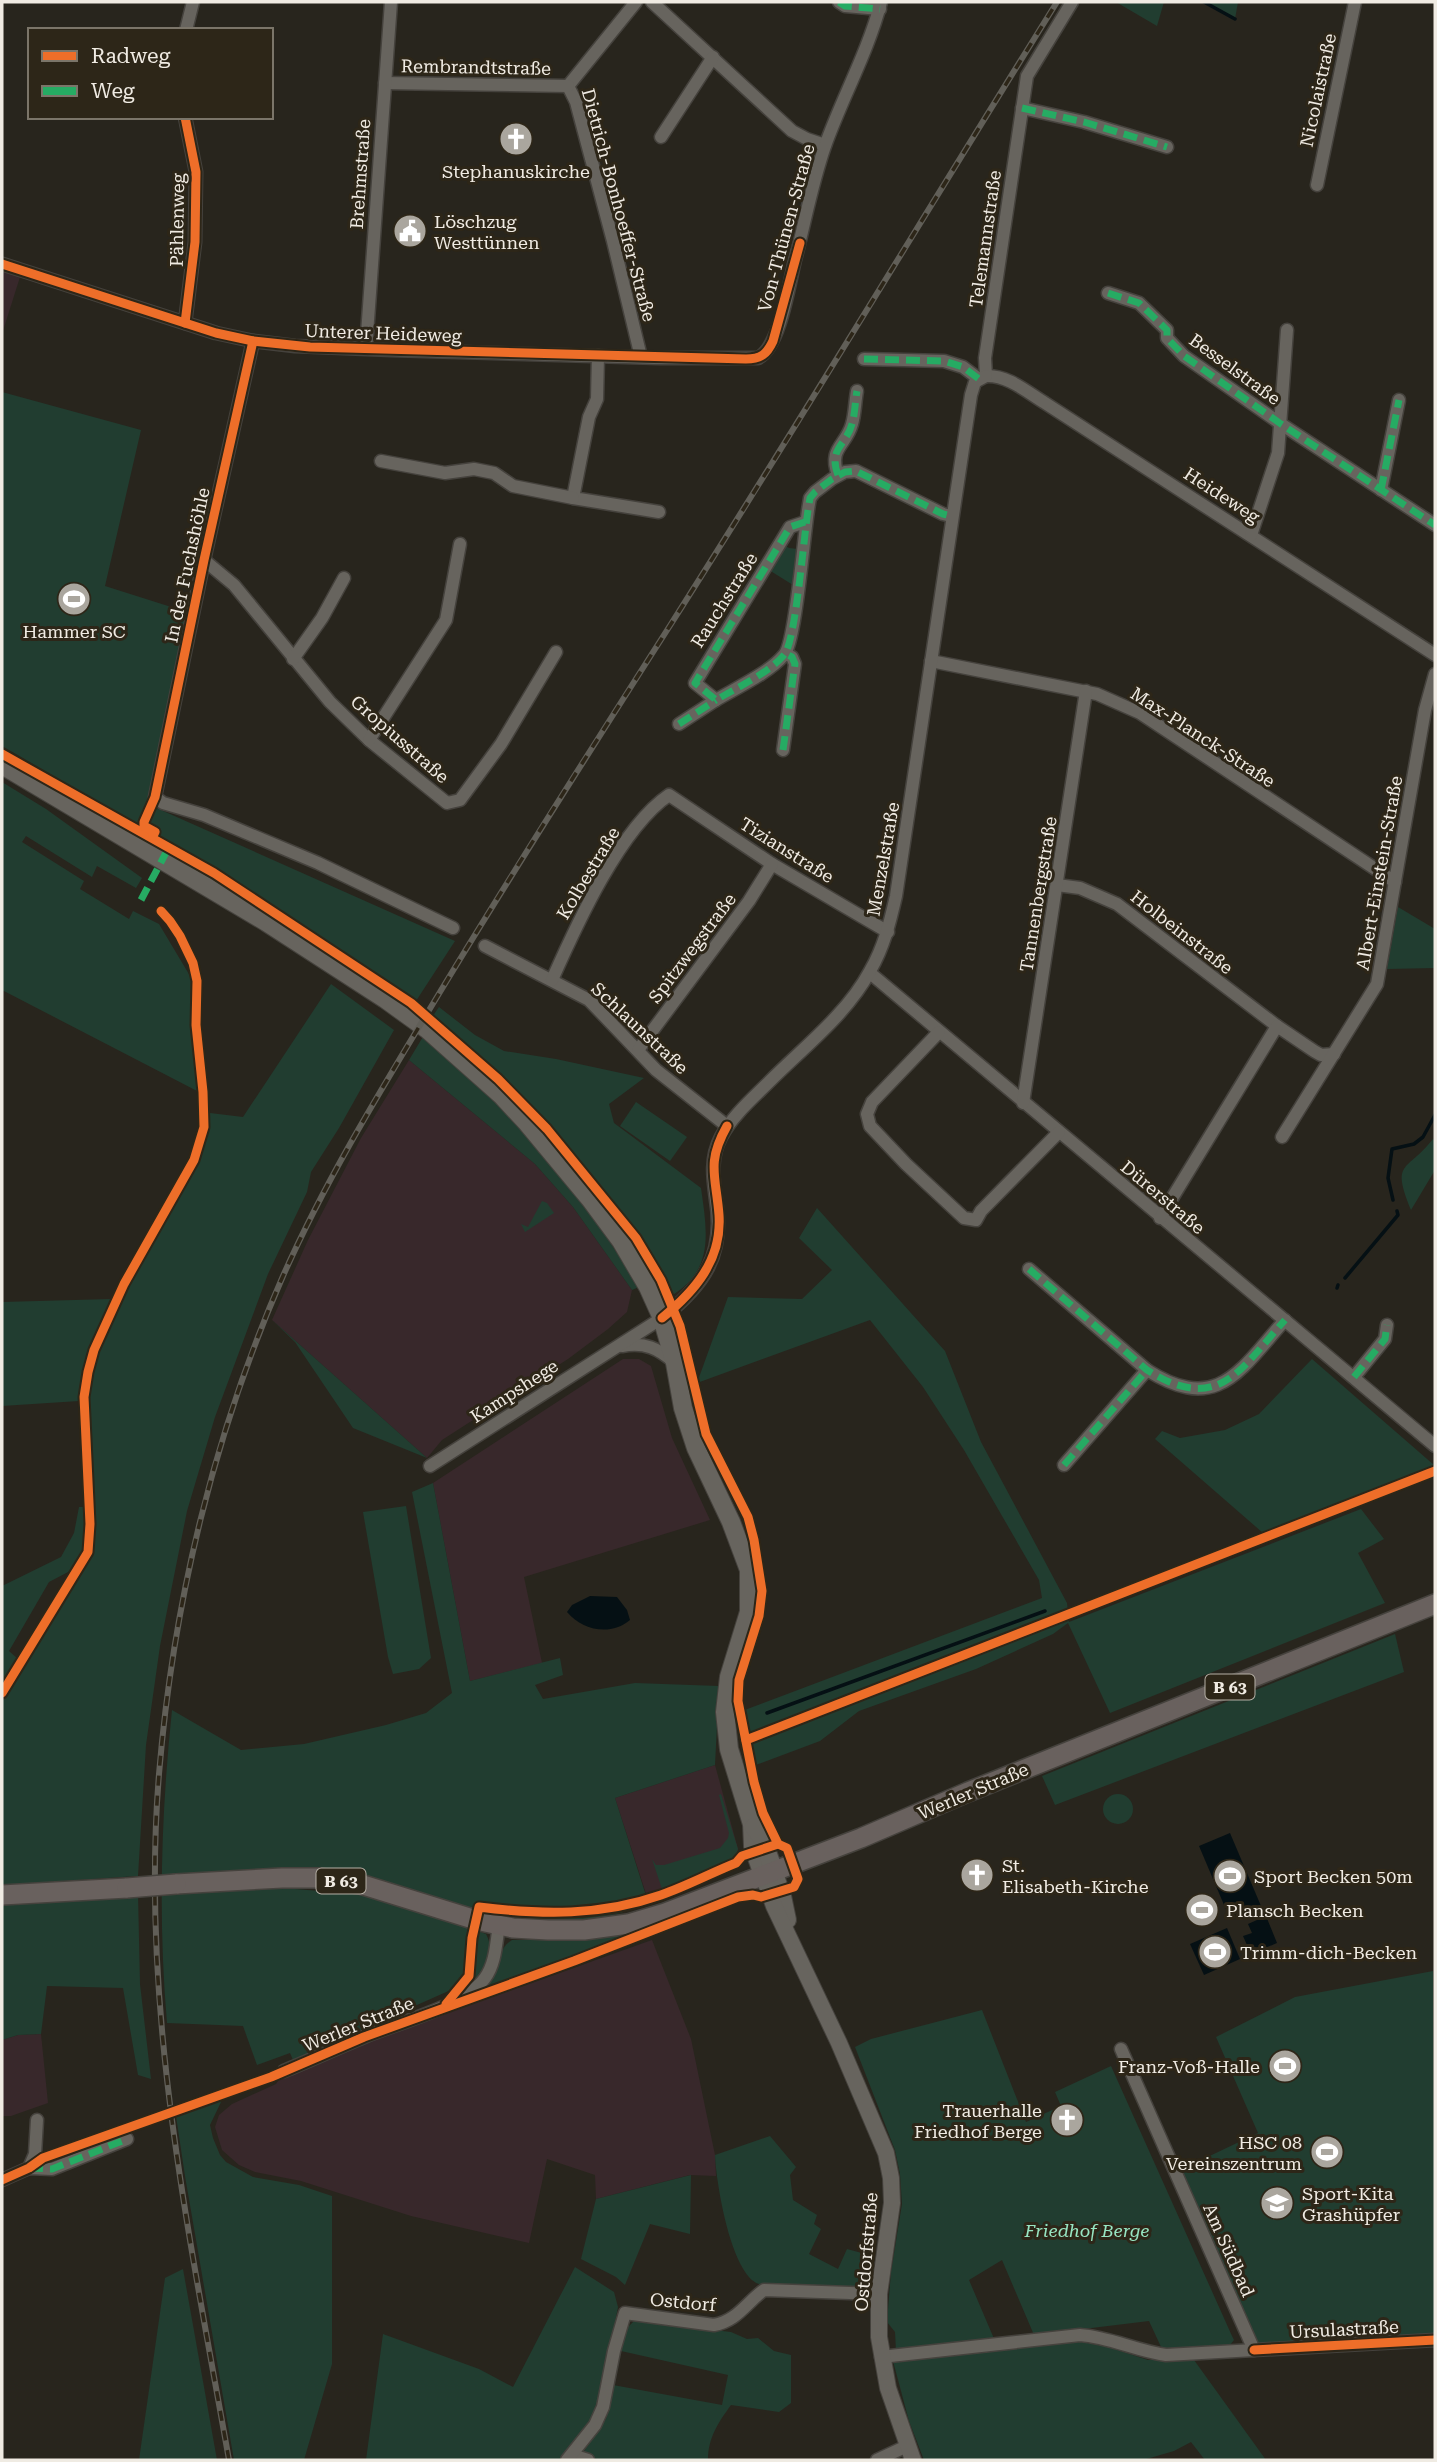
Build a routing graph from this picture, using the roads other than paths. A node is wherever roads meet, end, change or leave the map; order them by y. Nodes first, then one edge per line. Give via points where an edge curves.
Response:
1 (193, 2) edge
2 (391, 2) edge
3 (636, 2) edge
4 (652, 2) edge
5 (839, 2) edge
6 (1072, 2) edge
7 (1355, 2) edge
8 (881, 5) edge
9 (186, 28) edge
10 (713, 57) junction
11 (385, 83) junction
12 (568, 86) junction
13 (1022, 108) junction
14 (185, 119) edge
15 (661, 137) dead end
16 (825, 145) junction
17 (1167, 146) dead end
18 (1317, 185) dead end
19 (2, 264) edge
20 (1108, 293) dead end
21 (186, 323) junction
22 (1287, 330) dead end
23 (253, 341) junction
24 (771, 346) joint
25 (366, 348) junction
26 (598, 356) junction
27 (641, 357) junction
28 (864, 359) dead end
29 (982, 377) junction
30 (856, 391) dead end
31 (1399, 400) dead end
32 (1280, 424) junction
33 (381, 461) dead end
34 (838, 475) junction
35 (1381, 490) junction
36 (573, 498) junction
37 (659, 512) dead end
38 (951, 516) junction
39 (806, 522) junction
40 (1435, 525) edge
41 (1251, 535) junction
42 (460, 544) dead end
43 (204, 561) junction
44 (344, 578) dead end
45 (556, 652) dead end
46 (786, 654) junction
47 (1435, 655) edge
48 (293, 659) junction
49 (931, 661) junction
50 (1435, 674) edge
51 (1086, 691) junction
52 (716, 700) junction
53 (679, 724) dead end
54 (369, 740) junction
55 (783, 750) dead end
56 (2, 765) edge
57 (669, 795) joint
58 (772, 864) junction
59 (1395, 882) junction
60 (1057, 885) junction
61 (453, 928) dead end
62 (888, 932) junction
63 (485, 946) dead end
64 (870, 973) junction
65 (552, 980) junction
66 (1277, 1026) junction
67 (939, 1032) junction
68 (638, 1051) junction
69 (1334, 1054) junction
70 (1023, 1103) junction
71 (727, 1126) junction
72 (1059, 1132) junction
73 (1282, 1137) dead end
74 (1160, 1218) junction
75 (1029, 1269) dead end
76 (662, 1318) junction
77 (1285, 1320) junction
78 (1387, 1325) dead end
79 (618, 1346) junction
80 (675, 1363) junction
81 (1147, 1370) junction
82 (1354, 1377) junction
83 (1435, 1446) edge
84 (1064, 1465) dead end
85 (430, 1466) dead end
86 (1435, 1604) edge
87 (768, 1873) junction
88 (2, 1895) edge
89 (499, 1926) junction
90 (1121, 2049) dead end
91 (284, 2071) dead end
92 (37, 2120) dead end
93 (127, 2139) dead end
94 (29, 2168) junction
95 (2, 2179) edge
96 (879, 2294) junction
97 (1435, 2340) edge
98 (1254, 2350) junction
99 (881, 2357) junction
100 (910, 2453) edge
101 (570, 2458) edge
102 (588, 2460) edge
103 (877, 2460) edge

1 - 9 street
2 - 11 street, Brehmstraße
3 - 12 street, Dietrich-Bonhoeffer-Straße
4 - 10 street
5 - 8 street via 845,6
6 - 13 street, Telemannstraße via 1027,76
7 - 18 street, Nicolaistraße
8 - 16 street, Von-Thünen-Straße
10 - 15 street
10 - 16 street via 792,131
11 - 12 street, Rembrandtstraße
11 - 25 street, Brehmstraße
12 - 27 street, Dietrich-Bonhoeffer-Straße via 576,102
13 - 17 street
13 - 29 street, Telemannstraße
14 - 21 street, Pählenweg via 196,173 195,242
16 - 24 street, Von-Thünen-Straße
19 - 21 street, Unterer Heideweg
20 - 32 street, Besselstraße via 1139,303 1167,330 1167,338 1184,356
21 - 23 street, Unterer Heideweg
22 - 32 street
23 - 25 street, Unterer Heideweg
23 - 43 street, In der Fuchshöhle
24 - 27 street, Unterer Heideweg via 752,359
25 - 26 street, Unterer Heideweg
26 - 27 street, Unterer Heideweg
26 - 36 street via 597,399 589,417
28 - 29 street, Heideweg via 944,361
29 - 38 street, Menzelstraße via 972,386
29 - 41 street, Heideweg via 998,377 1018,386
30 - 34 street via 851,428 835,455
31 - 35 street
32 - 35 street, Besselstraße
32 - 41 street via 1278,453
33 - 36 street via 445,473 474,469 495,473 513,486
34 - 38 street via 850,471 864,474
34 - 39 street, Rauchstraße via 810,498
35 - 40 street, Besselstraße
36 - 37 street
38 - 49 street, Menzelstraße
39 - 46 street, Rauchstraße
39 - 52 street, Rauchstraße via 790,527 695,683
41 - 47 street, Heideweg
42 - 54 street via 446,620
43 - 48 street, Gropiusstraße via 234,585
43 - 61 street, In der Fuchshöhle via 155,797 318,863
44 - 48 street via 323,618
45 - 54 street, Gropiusstraße via 501,744 460,800 447,803
46 - 52 street
46 - 55 street, Rauchstraße via 795,664
48 - 54 street, Gropiusstraße
49 - 51 street, Max-Planck-Straße
49 - 62 street, Menzelstraße
50 - 59 street, Albert-Einstein-Straße
51 - 59 street, Max-Planck-Straße via 1140,713
51 - 60 street, Tannenbergstraße
52 - 53 street
56 - 76 main road via 266,922 428,1030 501,1095 555,1156 621,1241
57 - 58 street, Tizianstraße
57 - 65 street, Kolbestraße via 632,832 580,918
58 - 62 street, Tizianstraße
58 - 68 street, Spitzwegstraße
59 - 69 street, Albert-Einstein-Straße via 1377,984
60 - 66 street, Holbeinstraße via 1080,888 1117,904
60 - 70 street, Tannenbergstraße
62 - 64 street, Menzelstraße
63 - 65 street, Schlaunstraße
64 - 67 street, Dürerstraße
64 - 71 street, Menzelstraße via 844,1007
65 - 68 street, Schlaunstraße via 589,1000
66 - 69 street, Holbeinstraße via 1321,1055
66 - 74 street
67 - 70 street, Dürerstraße
67 - 72 street via 872,1102 867,1114 870,1126 890,1148 964,1217 976,1220
68 - 71 street, Schlaunstraße
69 - 73 street, Albert-Einstein-Straße
70 - 72 street, Dürerstraße
71 - 76 street, Menzelstraße via 714,1154 719,1216 710,1266 693,1291
72 - 74 street, Dürerstraße
74 - 77 street, Dürerstraße
75 - 81 street
76 - 79 street, Kampshege
76 - 80 main road
77 - 81 street via 1237,1374 1209,1389 1179,1387
77 - 82 street, Dürerstraße
78 - 82 street via 1385,1339
79 - 80 street via 654,1347
79 - 85 street, Kampshege
80 - 87 main road via 696,1448 749,1570 749,1612 729,1677 724,1712 753,1846
81 - 84 street
82 - 83 street, Dürerstraße
86 - 87 main road, Werler Straße / B 63
87 - 89 main road, Werler Straße / B 63 via 628,1924 584,1930
87 - 96 street, Ostdorfstraße via 775,1906 889,2165 891,2210
88 - 89 main road, Werler Straße / B 63, bridge via 282,1878 337,1880
89 - 91 street, Werler Straße via 493,1963 473,1990 444,2007
90 - 98 street, Am Südbad
92 - 94 street via 35,2154
93 - 94 street via 51,2169
94 - 95 street
96 - 99 street, Ostdorfstraße
96 - 101 street, Ostdorf via 764,2290 738,2315 714,2325 625,2314 603,2407
97 - 98 street, Ursulastraße
98 - 99 street, Ursulastraße via 1166,2355 1080,2335
99 - 100 street, Ostdorfstraße
100 - 103 street
101 - 102 street, Ostdorf

